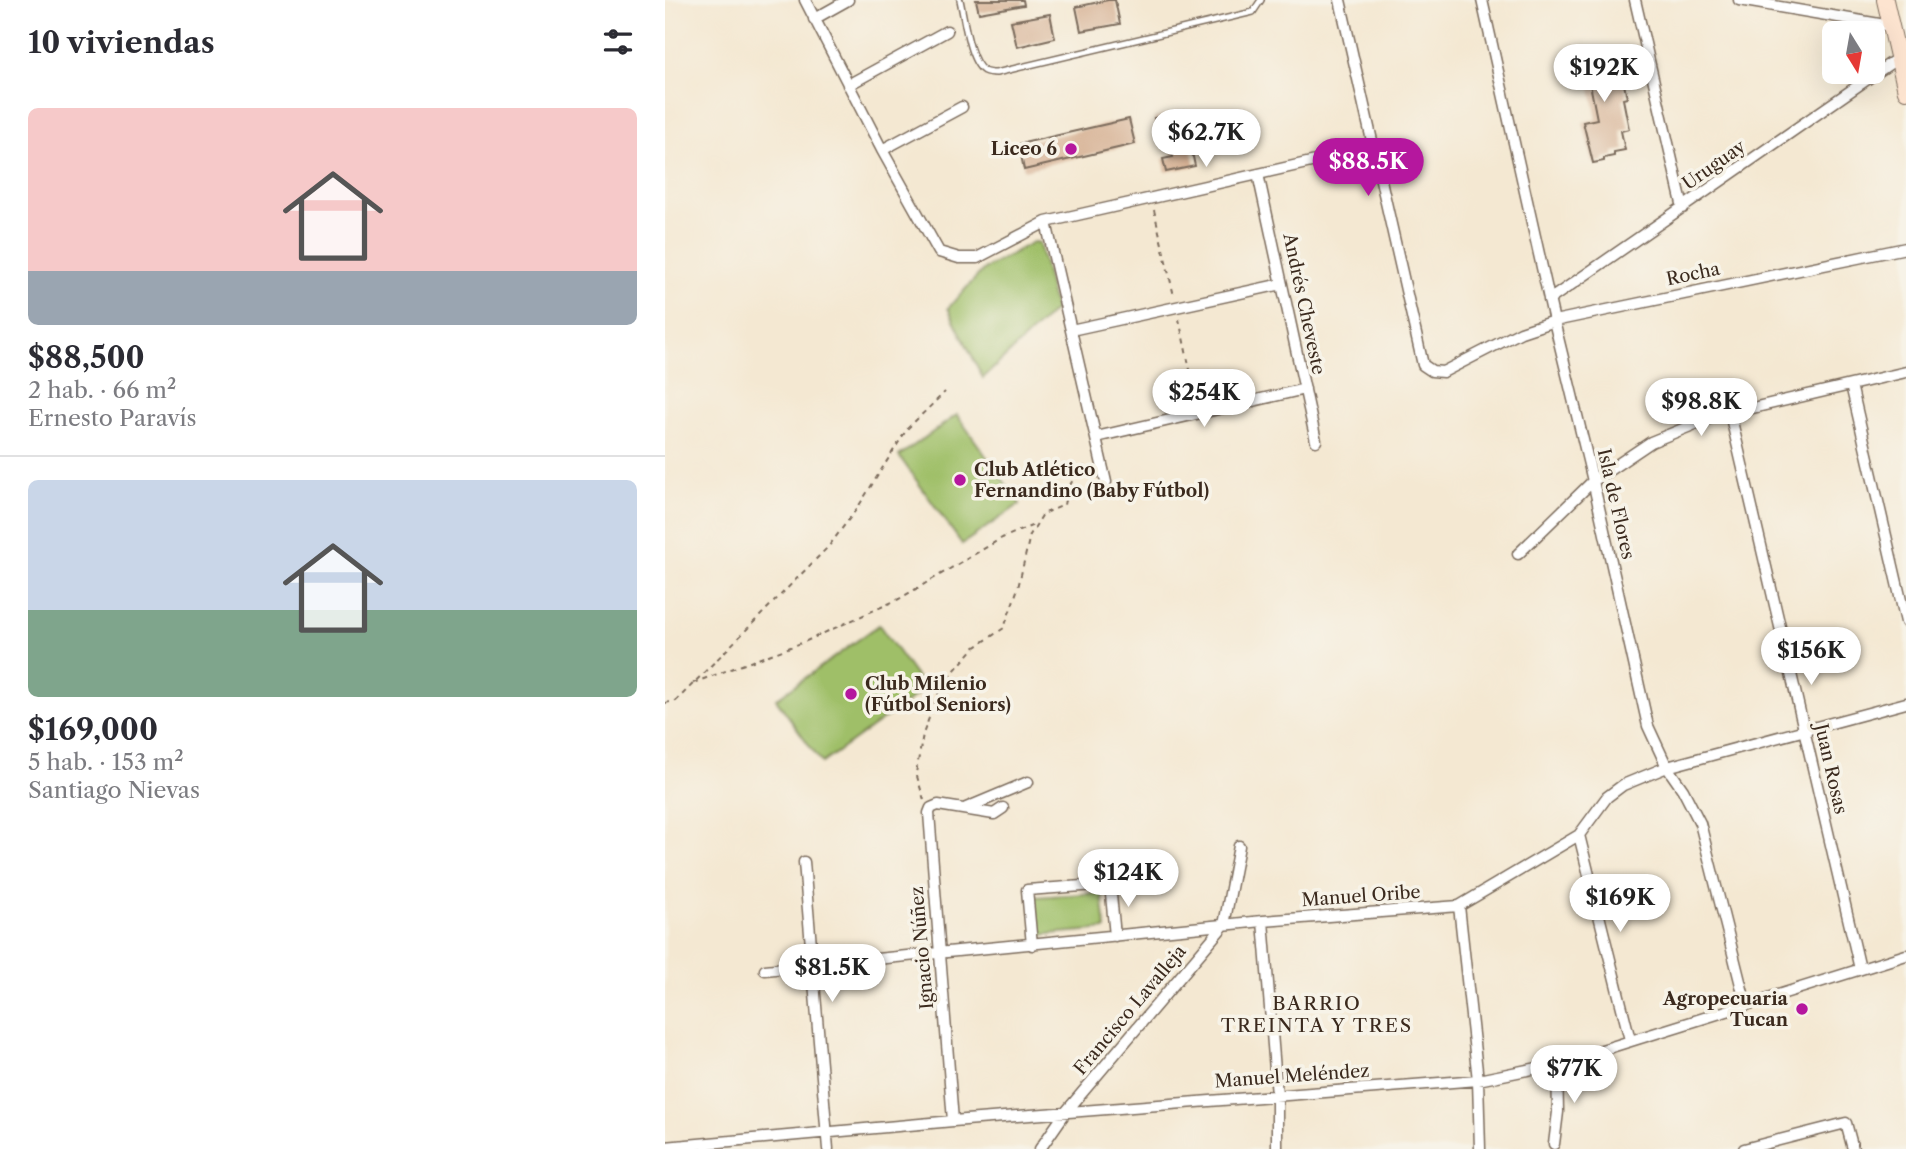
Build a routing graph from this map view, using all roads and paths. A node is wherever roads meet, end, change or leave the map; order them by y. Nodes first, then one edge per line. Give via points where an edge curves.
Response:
1 (804, 0) edge
2 (848, 0) edge
3 (960, 0) edge
4 (1261, 0) edge
5 (1341, 0) edge
6 (1482, 0) edge
7 (1635, 0) edge
8 (1738, 0) edge
9 (1885, 0) edge
10 (814, 19) junction
11 (1891, 26) junction
12 (947, 31) dead end
13 (1898, 58) junction
14 (848, 85) junction
15 (1906, 91) edge
16 (962, 107) dead end
17 (1373, 148) junction
18 (882, 150) junction
19 (1258, 174) junction
20 (1683, 208) junction
21 (1046, 222) junction
22 (1906, 247) edge
23 (1282, 284) junction
24 (1549, 300) junction
25 (1554, 321) junction
26 (1071, 330) junction
27 (1906, 372) edge
28 (1851, 385) junction
29 (1305, 389) junction
30 (945, 392) dead end
31 (1730, 413) junction
32 (1096, 437) junction
33 (1317, 441) dead end
34 (1100, 454) junction
35 (1106, 481) dead end
36 (1593, 481) junction
37 (1037, 524) junction
38 (1518, 554) dead end
39 (1906, 622) edge
40 (691, 684) junction
41 (665, 703) edge
42 (1906, 703) edge
43 (1804, 729) junction
44 (1667, 767) junction
45 (1028, 782) dead end
46 (966, 808) junction
47 (1003, 808) dead end
48 (929, 813) junction
49 (1579, 835) junction
50 (1239, 846) dead end
51 (804, 862) dead end
52 (1459, 906) junction
53 (1263, 921) junction
54 (1224, 925) junction
55 (1115, 936) junction
56 (1032, 945) junction
57 (940, 954) junction
58 (1906, 955) edge
59 (813, 966) junction
60 (1860, 969) junction
61 (765, 971) dead end
62 (1746, 1005) junction
63 (1630, 1040) junction
64 (1557, 1064) junction
65 (1478, 1080) junction
66 (1277, 1095) junction
67 (1065, 1113) junction
68 (954, 1121) junction
69 (827, 1133) junction
70 (1554, 1144) dead end
71 (665, 1147) edge
72 (828, 1149) edge
73 (1040, 1149) edge
74 (1277, 1149) edge
75 (1481, 1149) edge
76 (1744, 1149) edge
77 (1853, 1149) edge

1 - 10 street
2 - 10 street
3 - 4 lane via 978,64 985,72 996,73 1253,12
5 - 17 street
6 - 24 street, Isla de Flores
7 - 20 street
8 - 11 street
9 - 11 street
10 - 14 street
11 - 13 street
12 - 14 street
13 - 15 street
13 - 20 street, Uruguay
14 - 18 street
16 - 18 street
17 - 19 street
17 - 25 street, Rocha via 1423,365 1443,372 1490,346
18 - 21 street via 939,252 977,258
19 - 21 street
19 - 23 street, Andrés Cheveste
20 - 24 street, Uruguay
21 - 26 street
22 - 25 street, Rocha
23 - 26 street
23 - 29 street, Andrés Cheveste
24 - 25 street, Isla de Flores
25 - 36 street, Isla de Flores
26 - 32 street
27 - 28 street
28 - 31 street
28 - 39 street
29 - 32 street
29 - 33 street, Andrés Cheveste
30 - 40 path via 908,429 829,546
31 - 36 street via 1651,442
31 - 43 street, Juan Rosas
32 - 34 street
34 - 35 street
34 - 37 path via 1066,488 1064,505 1043,514
36 - 38 street
36 - 44 street, Isla de Flores via 1648,726
37 - 40 path via 1002,538 899,599 804,642
37 - 48 path via 1004,628 974,648 941,686 923,734 915,773
40 - 41 path via 677,701
42 - 43 street, Manuel Oribe
43 - 44 street, Manuel Oribe
43 - 60 street, Juan Rosas
44 - 49 street, Manuel Oribe via 1623,785 1607,797
44 - 62 street, Isla de Flores via 1700,822
45 - 46 street
46 - 47 street via 994,814
46 - 48 street via 938,805
48 - 57 street, Ignacio Núñez
49 - 52 street, Manuel Oribe
49 - 63 street
50 - 54 street, Francisco Lavalleja
51 - 59 street
52 - 53 street, Manuel Oribe
52 - 65 street
53 - 54 street, Manuel Oribe
53 - 66 street
54 - 55 street, Manuel Oribe
54 - 67 street, Francisco Lavalleja
55 - 56 street, Manuel Oribe
55 - 56 street via 1110,884 1027,890
56 - 57 street, Manuel Oribe
57 - 59 street, Manuel Oribe
57 - 68 street, Ignacio Núñez
58 - 60 street, Manuel Meléndez
59 - 61 street, Manuel Oribe
59 - 69 street
60 - 62 street, Manuel Meléndez
62 - 63 street, Manuel Meléndez
63 - 64 street, Manuel Meléndez
64 - 65 street, Manuel Meléndez
64 - 70 street
65 - 66 street, Manuel Meléndez
65 - 75 street
66 - 67 street, Manuel Meléndez
66 - 74 street
67 - 68 street, Manuel Meléndez
67 - 73 street, Francisco Lavalleja
68 - 69 street, Manuel Meléndez
69 - 71 street, Manuel Meléndez
69 - 72 street
76 - 77 street via 1846,1123

